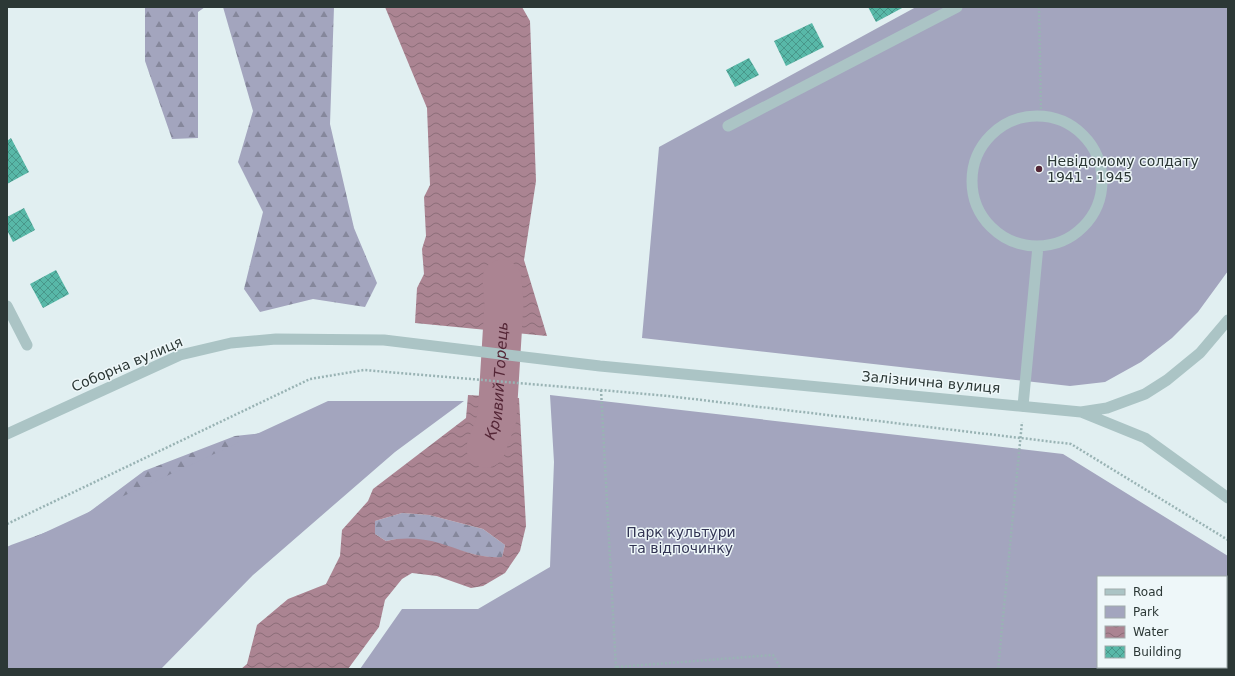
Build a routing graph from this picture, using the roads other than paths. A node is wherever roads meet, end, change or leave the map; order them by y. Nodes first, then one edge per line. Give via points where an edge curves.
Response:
1 (957, 7) edge
2 (728, 126) dead end
3 (1038, 246) junction
4 (7, 306) edge
5 (1228, 320) edge
6 (27, 345) dead end
7 (600, 366) joint
8 (1023, 406) junction
9 (1081, 412) junction
10 (7, 434) edge
11 (1228, 498) edge

1 - 2 street
3 - 3 street via 1017,243 998,234 984,218 974,200 972,179 975,158 986,140 1001,126 1020,118 1041,115 1062,120 1081,132 1095,149 1102,171 1102,193 1094,214 1079,231 1060,242
3 - 8 street
4 - 6 street
5 - 9 street, Залізнична вулиця via 1200,353 1145,394 1107,408
7 - 8 street, Залізнична вулиця
7 - 10 street, Соборна вулиця via 384,340 276,339 231,343 180,355
8 - 9 street, Залізнична вулиця
9 - 11 street via 1145,438

